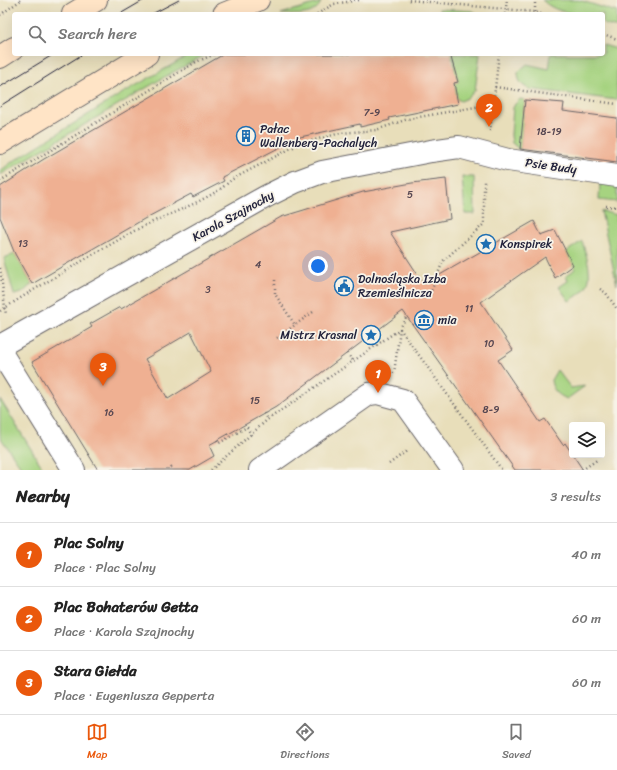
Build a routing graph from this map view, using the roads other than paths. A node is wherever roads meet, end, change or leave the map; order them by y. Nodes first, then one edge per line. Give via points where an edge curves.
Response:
1 (96, 0) edge
2 (258, 0) edge
3 (76, 12) edge
4 (229, 12) edge
5 (12, 49) edge
6 (143, 56) edge
7 (0, 57) edge
8 (0, 143) edge
9 (486, 154) joint
10 (617, 176) edge
11 (0, 346) edge
12 (0, 351) edge
13 (74, 470) edge
14 (260, 470) edge
15 (453, 470) edge

1 - 3 main road
2 - 4 main road
5 - 7 main road
6 - 8 main road
9 - 10 street, Psie Budy via 508,160
9 - 11 street, Karola Szajnochy via 459,147 431,151 322,172 295,182
12 - 13 street
14 - 15 street via 369,394 377,393 403,400

